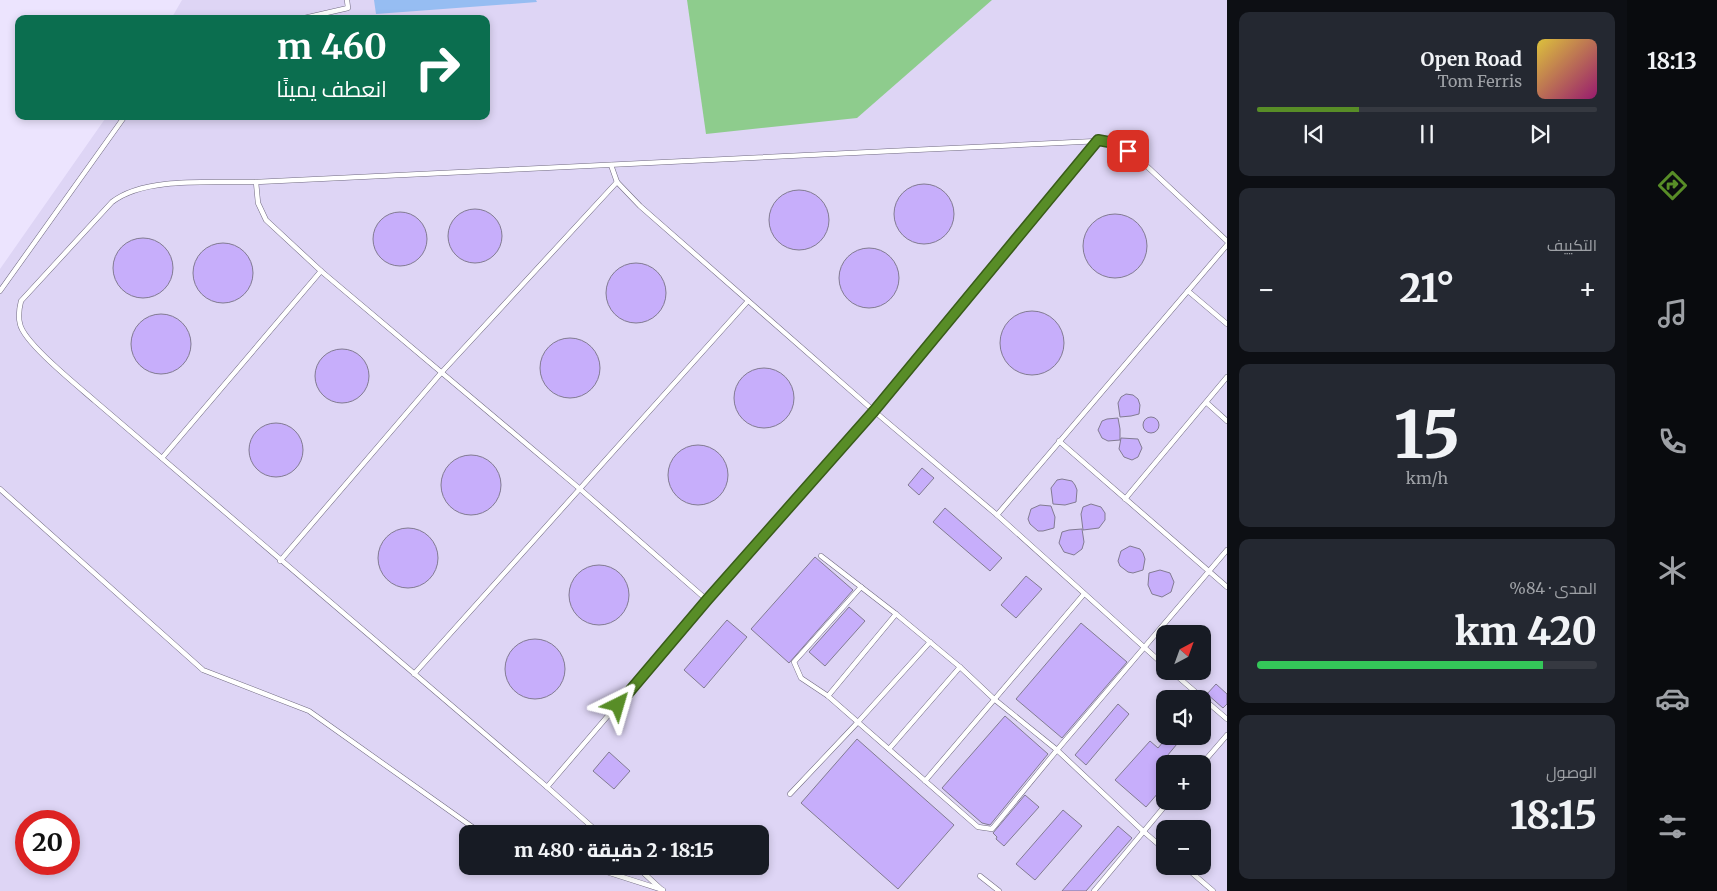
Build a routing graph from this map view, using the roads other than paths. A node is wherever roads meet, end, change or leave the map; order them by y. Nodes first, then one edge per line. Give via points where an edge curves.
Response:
1 (347, 0) edge
2 (317, 15) edge
3 (122, 120) edge
4 (1098, 140) junction
5 (611, 165) junction
6 (256, 182) junction
7 (617, 182) junction
8 (1227, 241) edge
9 (1227, 245) edge
10 (321, 271) junction
11 (1188, 290) junction
12 (0, 291) edge
13 (748, 301) junction
14 (1227, 324) edge
15 (441, 373) junction
16 (1227, 378) edge
17 (1207, 403) junction
18 (874, 411) junction
19 (1227, 421) edge
20 (1059, 440) junction
21 (162, 458) junction
22 (0, 489) edge
23 (580, 489) junction
24 (1125, 499) junction
25 (997, 515) junction
26 (1227, 550) edge
27 (822, 556) dead end
28 (280, 561) junction
29 (1209, 571) junction
30 (1227, 586) edge
31 (861, 587) junction
32 (1084, 594) junction
33 (707, 600) junction
34 (896, 614) junction
35 (930, 642) junction
36 (1144, 648) junction
37 (1156, 658) edge
38 (960, 667) junction
39 (414, 674) junction
40 (1182, 680) edge
41 (828, 696) junction
42 (994, 700) junction
43 (1227, 719) edge
44 (858, 722) junction
45 (1227, 735) edge
46 (889, 749) junction
47 (1057, 750) junction
48 (1210, 755) edge
49 (925, 781) junction
50 (547, 787) junction
51 (790, 794) dead end
52 (1161, 810) edge
53 (470, 825) edge
54 (590, 825) edge
55 (1142, 831) junction
56 (1156, 843) edge
57 (615, 875) edge
58 (646, 875) edge
59 (1194, 875) edge
60 (980, 876) dead end
61 (663, 891) edge
62 (999, 891) edge
63 (1094, 891) edge
64 (1213, 891) edge

1 - 2 lane via 348,8
3 - 12 lane
4 - 5 lane
4 - 8 lane via 1120,146 1138,158
4 - 18 lane
5 - 6 lane
5 - 7 lane
6 - 10 lane via 258,203 266,220
6 - 21 lane via 158,184 122,195 22,301 20,326 29,342
7 - 13 lane
7 - 15 lane
9 - 11 lane
10 - 15 lane
10 - 21 lane
11 - 14 lane
11 - 20 lane
13 - 18 lane
13 - 23 lane
15 - 23 lane
15 - 28 lane
16 - 17 lane
17 - 19 lane
17 - 24 lane
18 - 25 lane
18 - 33 lane
20 - 24 lane
20 - 25 lane
21 - 28 lane
22 - 53 lane via 203,670 309,711
23 - 33 lane
23 - 39 lane
24 - 29 lane
25 - 32 lane
26 - 29 lane
27 - 31 lane
28 - 39 lane
29 - 30 lane
29 - 36 lane
31 - 34 lane
31 - 41 lane via 794,662 801,678
32 - 36 lane
32 - 42 lane
33 - 50 lane
34 - 35 lane
34 - 41 lane
35 - 38 lane
35 - 44 lane
36 - 37 lane
36 - 47 lane
38 - 42 lane
38 - 46 lane
39 - 50 lane
40 - 43 lane
41 - 44 lane
42 - 47 lane
42 - 49 lane
44 - 46 lane
44 - 51 lane
45 - 48 lane
46 - 49 lane
47 - 49 lane via 992,829 978,827
47 - 55 lane
50 - 54 lane
52 - 55 lane
55 - 56 lane
55 - 63 lane
57 - 61 lane
58 - 61 lane
59 - 64 lane
60 - 62 lane

